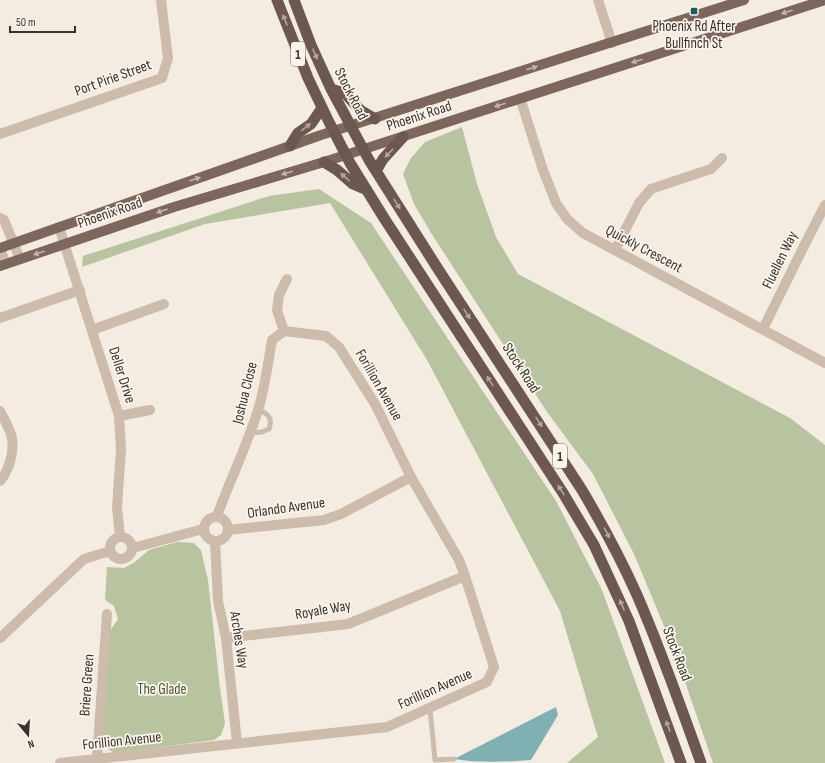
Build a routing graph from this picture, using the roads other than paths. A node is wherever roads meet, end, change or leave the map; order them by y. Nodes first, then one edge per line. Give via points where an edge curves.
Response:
1 (161, 0) edge
2 (277, 0) edge
3 (294, 0) edge
4 (598, 0) edge
5 (744, 0) edge
6 (824, 0) edge
7 (612, 43) junction
8 (331, 89) junction
9 (520, 98) junction
10 (322, 108) junction
11 (375, 119) junction
12 (350, 127) junction
13 (334, 132) junction
14 (0, 134) edge
15 (403, 136) junction
16 (290, 146) junction
17 (363, 149) junction
18 (346, 154) junction
19 (722, 158) dead end
20 (324, 162) junction
21 (376, 171) junction
22 (367, 190) junction
23 (825, 205) edge
24 (0, 218) edge
25 (59, 227) junction
26 (13, 243) junction
27 (65, 244) junction
28 (0, 248) edge
29 (615, 250) junction
30 (20, 259) junction
31 (3, 265) edge
32 (287, 279) dead end
33 (80, 290) junction
34 (164, 304) dead end
35 (0, 318) edge
36 (92, 330) junction
37 (763, 330) junction
38 (284, 331) junction
39 (825, 363) edge
40 (259, 409) junction
41 (150, 410) dead end
42 (0, 411) edge
43 (119, 416) junction
44 (250, 433) junction
45 (411, 477) junction
46 (0, 481) edge
47 (218, 516) junction
48 (203, 529) junction
49 (228, 530) junction
50 (120, 537) junction
51 (215, 541) junction
52 (133, 548) junction
53 (110, 551) junction
54 (465, 576) junction
55 (107, 614) dead end
56 (0, 638) edge
57 (226, 638) junction
58 (430, 709) junction
59 (237, 743) junction
60 (97, 759) junction
61 (454, 759) dead end
62 (60, 763) edge
63 (682, 763) edge
64 (701, 763) edge

1 - 14 street, Port Pirie Street via 168,58 162,78
10 -> 2 highway, Stock Road / 1
3 -> 8 highway, Stock Road / 1
4 - 7 street
5 - 7 main road, Phoenix Road
6 -> 9 main road, Phoenix Road
11 -> 7 main road, Phoenix Road
8 - 11 highway via 345,93 360,110
8 - 12 highway, Stock Road / 1
9 -> 15 main road, Phoenix Road
9 - 29 street, Quickly Crescent via 556,203 567,219 584,233
10 - 13 highway, Stock Road / 1
16 -> 10 highway via 298,133 311,124
11 - 12 main road, Phoenix Road
12 - 13 main road, Phoenix Road
12 - 17 highway, Stock Road / 1
13 - 16 main road, Phoenix Road
13 - 18 highway, Stock Road / 1
15 - 17 main road, Phoenix Road
15 -> 21 highway
25 -> 16 main road, Phoenix Road
17 - 18 main road, Phoenix Road
17 - 21 highway, Stock Road / 1
18 - 20 main road, Phoenix Road
18 - 22 highway, Stock Road / 1
19 - 29 street via 711,169 651,189 639,203
22 -> 20 highway via 353,184
20 -> 27 main road, Phoenix Road via 174,207
21 -> 64 highway, Stock Road / 1 via 574,476 603,526 637,595 670,676
63 -> 22 highway, Stock Road / 1 via 632,628 594,545
23 - 37 street, Fluellen Way
24 - 26 street via 4,220
25 - 26 main road, Phoenix Road
25 - 27 street, Deller Drive
26 - 28 main road, Phoenix Road
26 - 30 street
27 -> 30 main road, Phoenix Road
27 - 33 street, Deller Drive
28 - 31 street
29 - 37 street, Quickly Crescent
30 - 31 main road, Phoenix Road
32 - 38 street via 279,295 277,310
33 - 35 street
33 - 36 street, Deller Drive
34 - 36 street
36 - 43 street, Deller Drive
37 - 39 street, Quickly Crescent
38 - 40 street, Joshua Close via 272,340
38 - 45 street, Forillion Avenue via 326,336 339,347 375,404
40 - 44 street, Joshua Close
40 - 44 lane via 270,417 269,429
41 - 43 street
42 - 46 street via 11,433 13,452 4,477
43 - 50 street, Deller Drive via 117,507
44 - 47 street, Joshua Close
45 - 49 street, Orlando Avenue via 341,514 324,520
45 - 54 street, Forillion Avenue via 459,560
47 - 48 street via 209,518
47 - 49 street via 224,519
48 - 51 street via 208,539
48 - 52 street
49 - 51 street via 222,540
50 - 52 street via 131,542
50 - 53 street via 112,542
51 - 57 street, Arches Way via 218,601
52 - 53 street via 128,558 123,560 117,560
53 - 56 street via 84,559
54 - 57 street, Royale Way via 348,624
54 - 58 street, Forillion Avenue via 494,667 487,682
55 - 60 street, Briere Green
57 - 59 street, Arches Way
58 - 59 street, Forillion Avenue via 387,727
58 - 61 lane via 435,760
59 - 60 street, Forillion Avenue
60 - 62 street, Forillion Avenue

